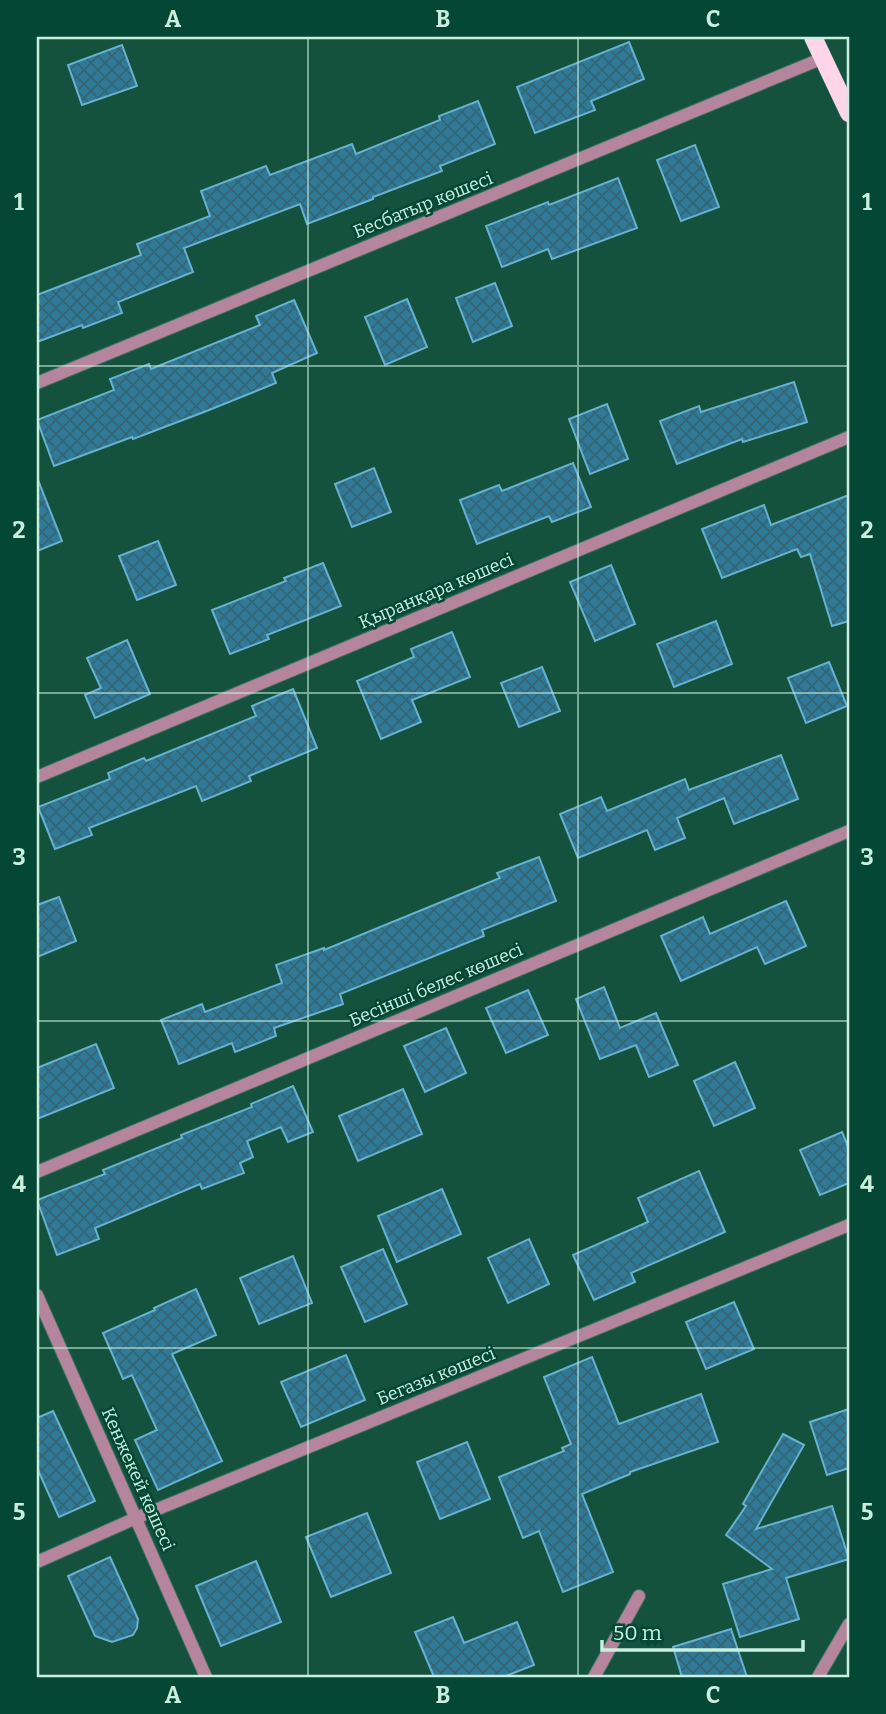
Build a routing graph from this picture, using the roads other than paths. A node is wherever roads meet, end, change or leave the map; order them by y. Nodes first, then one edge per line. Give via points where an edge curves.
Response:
1 (813, 37) edge
2 (823, 58) junction
3 (849, 113) edge
4 (37, 383) edge
5 (849, 437) edge
6 (37, 777) edge
7 (849, 831) edge
8 (37, 1172) edge
9 (849, 1225) edge
10 (37, 1295) edge
11 (136, 1518) junction
12 (37, 1562) edge
13 (639, 1596) dead end
14 (849, 1624) edge
15 (206, 1677) edge
16 (594, 1677) edge
17 (818, 1677) edge

1 - 2 main road
2 - 3 main road
2 - 4 street, Бесбатыр көшесі
5 - 6 street, Қыранқара көшесі
7 - 8 street, Бесінші белес көшесі
9 - 11 street, Бегазы көшесі
10 - 11 street, Кенжекей көшесі
11 - 12 street, Бегазы көшесі
11 - 15 street, Кенжекей көшесі
13 - 16 street
14 - 17 street

